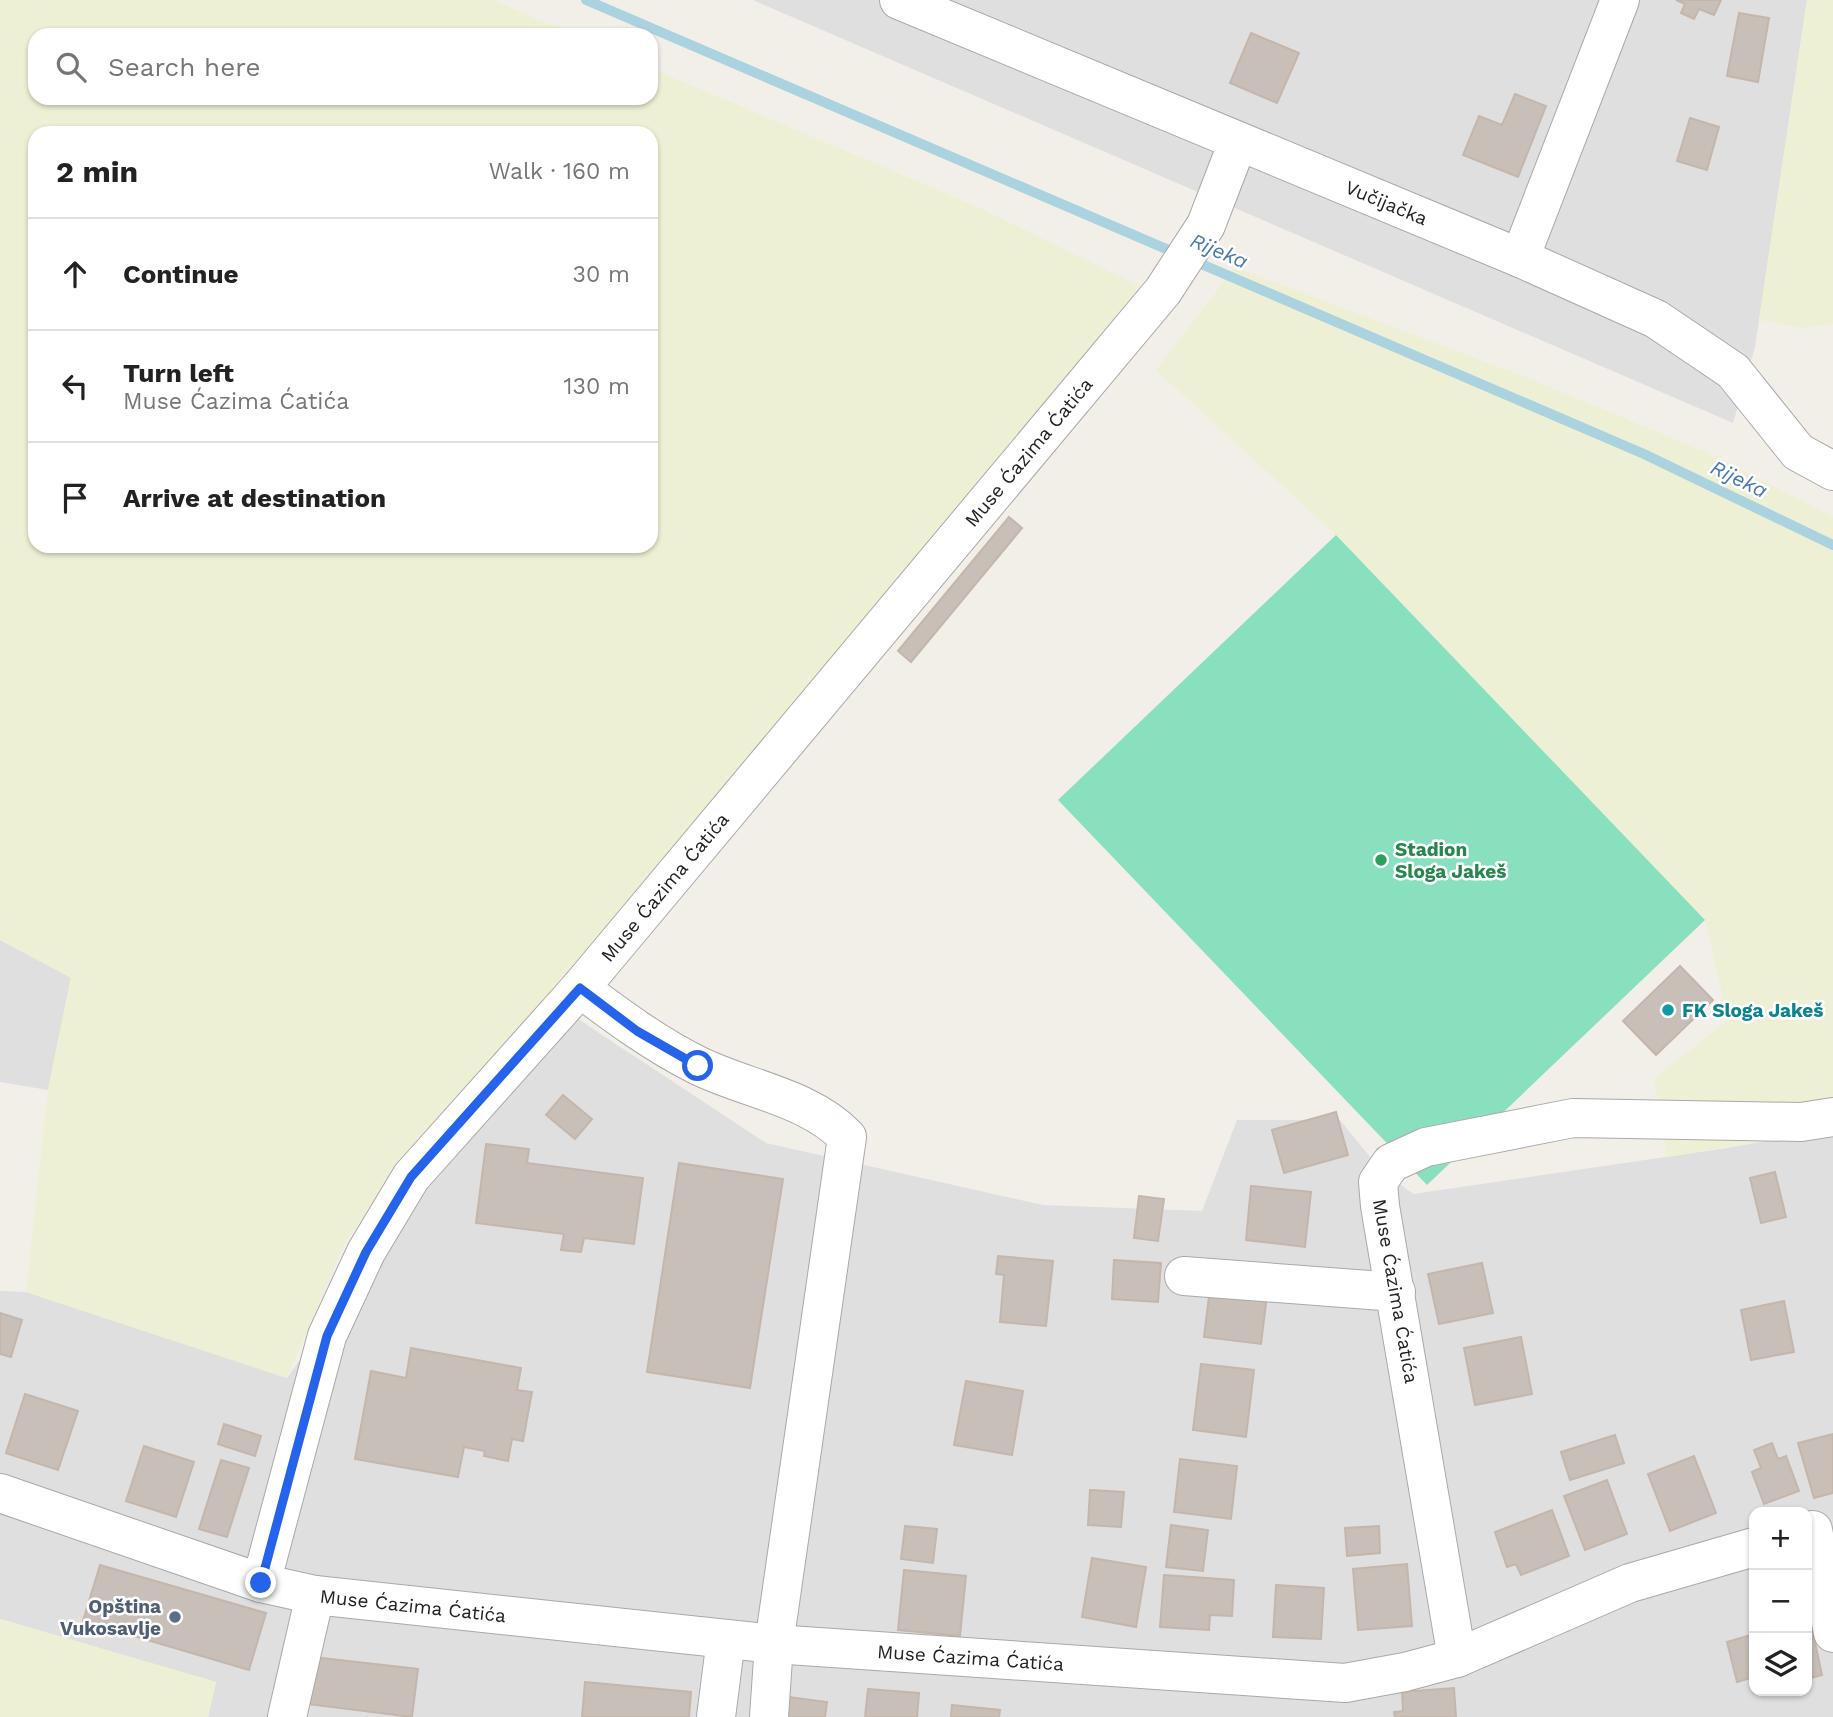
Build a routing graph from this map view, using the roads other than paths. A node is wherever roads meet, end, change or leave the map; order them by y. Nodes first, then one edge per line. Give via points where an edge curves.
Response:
1 (899, 0) edge
2 (1620, 0) edge
3 (1238, 142) junction
4 (1520, 258) junction
5 (1833, 471) edge
6 (580, 988) junction
7 (1833, 1117) edge
8 (1184, 1276) dead end
9 (1396, 1292) junction
10 (0, 1493) edge
11 (1818, 1530) edge
12 (1749, 1548) edge
13 (261, 1583) junction
14 (315, 1595) junction
15 (1833, 1633) edge
16 (726, 1639) junction
17 (774, 1644) junction
18 (1457, 1658) junction
19 (287, 1717) edge
20 (716, 1717) edge
21 (769, 1717) edge

1 - 3 street, Vučijačka
2 - 4 street
3 - 4 street, Vučijačka
3 - 6 street, Muse Ćazima Ćatića via 1206,225 1163,290
4 - 5 street, Vučijačka via 1656,319 1733,371 1798,452
6 - 13 street, Muse Ćazima Ćatića via 411,1177 366,1252 327,1336
6 - 17 street via 637,1031 698,1066 796,1104 835,1125 847,1137
7 - 9 street, Muse Ćazima Ćatića via 1801,1122 1573,1118 1426,1147 1391,1163 1378,1182
8 - 9 street
9 - 18 street, Muse Ćazima Ćatića
10 - 13 street, Muse Ćazima Ćatića
11 - 15 street
12 - 18 street, Muse Ćazima Ćatića via 1630,1583
13 - 14 street, Muse Ćazima Ćatića
14 - 16 street, Muse Ćazima Ćatića
14 - 19 street
16 - 17 street, Muse Ćazima Ćatića
16 - 20 street
17 - 18 street, Muse Ćazima Ćatića via 1345,1683
17 - 21 street

